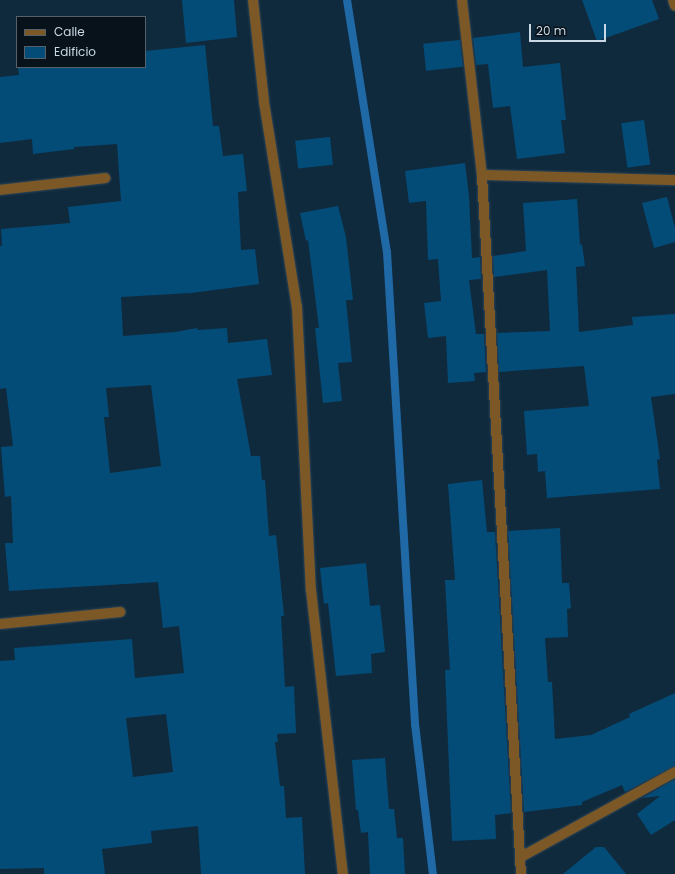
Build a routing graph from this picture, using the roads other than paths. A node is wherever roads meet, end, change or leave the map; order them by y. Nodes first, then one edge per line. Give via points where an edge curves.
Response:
1 (253, 0) edge
2 (462, 0) edge
3 (673, 0) edge
4 (675, 6) edge
5 (482, 174) junction
6 (106, 178) dead end
7 (675, 180) edge
8 (0, 190) edge
9 (120, 612) dead end
10 (0, 624) edge
11 (675, 772) edge
12 (521, 857) junction
13 (343, 874) edge
14 (521, 874) edge

1 - 13 street via 264,102 297,307 311,590
2 - 5 street
3 - 4 street
5 - 7 street
5 - 12 street
6 - 8 street
9 - 10 street
11 - 12 street
12 - 14 street

